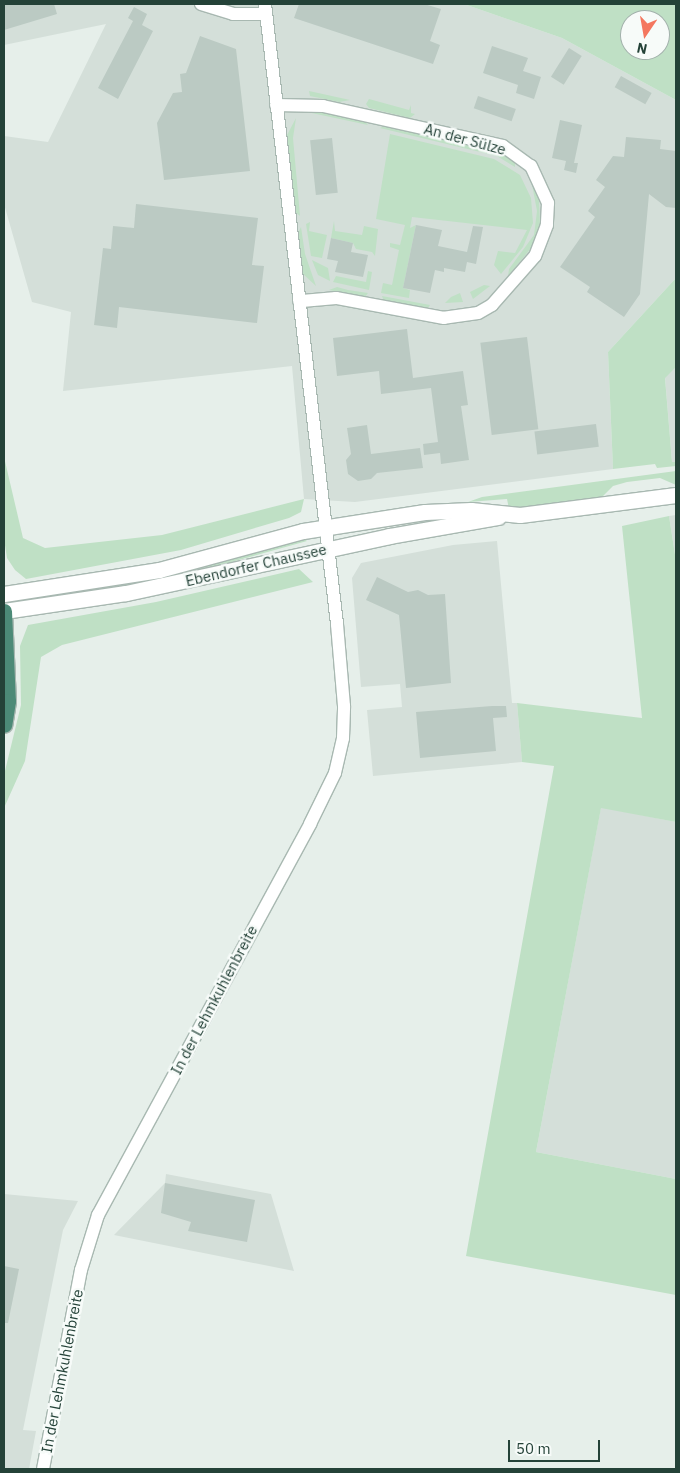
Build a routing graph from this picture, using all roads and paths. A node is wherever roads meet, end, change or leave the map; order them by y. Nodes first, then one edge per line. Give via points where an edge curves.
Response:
1 (202, 4) edge
2 (265, 9) edge
3 (276, 105) junction
4 (299, 301) junction
5 (676, 495) edge
6 (507, 515) junction
7 (324, 527) junction
8 (328, 549) junction
9 (4, 594) edge
10 (4, 611) edge
11 (4, 725) edge
12 (43, 1469) edge

1 - 2 street via 232,14
2 - 3 street
3 - 4 street
3 - 4 street, An der Sülze via 323,106 503,146 531,166 548,203 547,224 535,256 492,305 478,313 444,318 336,298
4 - 7 street
5 - 6 main road, Ebendorfer Chaussee
6 - 7 main road, Ebendorfer Chaussee via 453,509
6 - 8 main road, Ebendorfer Chaussee
7 - 8 street, In der Lehmkuhlenbreite
7 - 9 main road, Ebendorfer Chaussee via 263,540 186,564
8 - 10 main road, Ebendorfer Chaussee via 126,594
8 - 12 street, In der Lehmkuhlenbreite via 344,706 343,738 335,773 98,1215 81,1270
10 - 11 highway via 8,701

